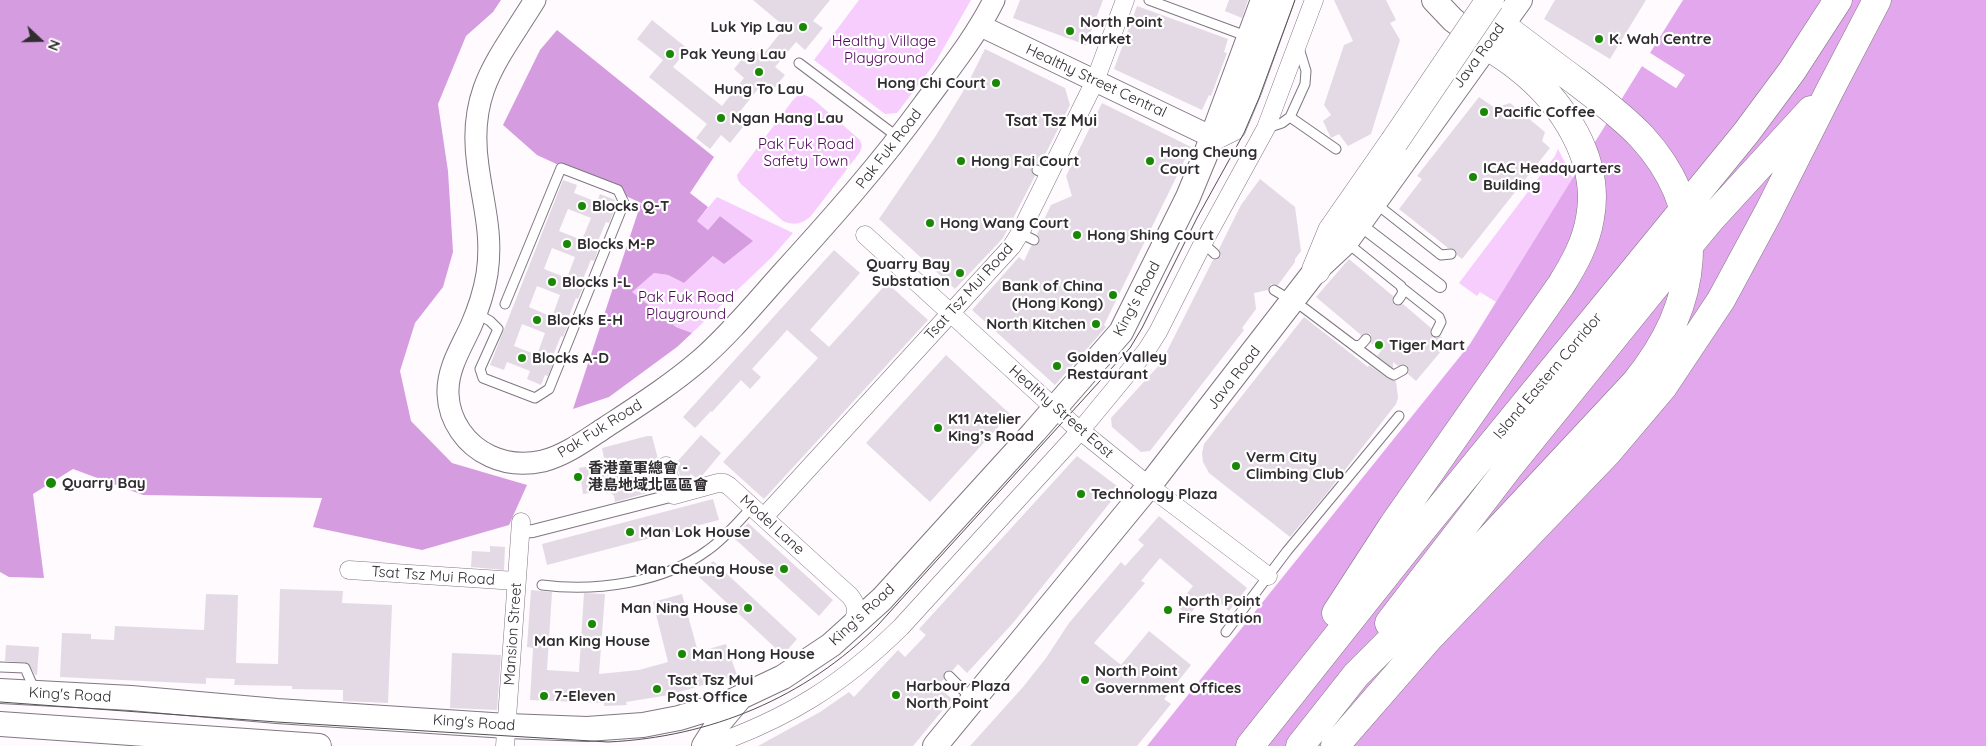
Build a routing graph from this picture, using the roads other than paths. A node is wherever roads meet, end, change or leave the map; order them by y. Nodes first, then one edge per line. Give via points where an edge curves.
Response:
1 (535, 0) edge
2 (994, 0) edge
3 (1125, 0) edge
4 (1149, 0) edge
5 (1263, 0) edge
6 (1280, 0) edge
7 (1314, 0) edge
8 (1434, 0) edge
9 (1470, 0) edge
10 (1490, 0) edge
11 (1520, 0) edge
12 (1838, 0) edge
13 (1878, 0) edge
14 (981, 26) junction
15 (1238, 33) dead end
16 (1494, 35) junction
17 (1297, 43) junction
18 (1528, 60) junction
19 (800, 63) dead end
20 (1096, 82) junction
21 (1828, 92) junction
22 (1290, 116) junction
23 (1266, 128) junction
24 (1212, 137) junction
25 (899, 138) junction
26 (1336, 149) dead end
27 (1375, 202) junction
28 (1352, 233) junction
29 (865, 235) dead end
30 (1451, 254) dead end
31 (1316, 270) junction
32 (1401, 286) junction
33 (1440, 286) dead end
34 (1283, 296) junction
35 (1398, 300) dead end
36 (505, 304) dead end
37 (476, 313) junction
38 (950, 314) junction
39 (1436, 332) dead end
40 (1366, 339) dead end
41 (1352, 345) junction
42 (1403, 370) dead end
43 (1054, 409) junction
44 (1399, 416) dead end
45 (1080, 430) junction
46 (666, 466) dead end
47 (1149, 486) junction
48 (674, 495) junction
49 (758, 512) junction
50 (520, 527) joint
51 (349, 570) dead end
52 (1268, 576) junction
53 (516, 581) junction
54 (542, 585) dead end
55 (848, 630) junction
56 (1226, 632) dead end
57 (0, 667) edge
58 (948, 676) dead end
59 (1356, 676) junction
60 (0, 691) edge
61 (35, 693) junction
62 (740, 698) junction
63 (974, 700) junction
64 (0, 724) edge
65 (506, 736) edge
66 (190, 741) edge
67 (1252, 744) edge
68 (319, 746) edge
69 (704, 746) edge
70 (709, 746) edge
71 (935, 746) edge
72 (1300, 746) edge
73 (1335, 746) edge

1 - 37 street, Pak Fuk Road via 498,56 477,106 478,167 489,234 486,276
2 - 14 street, Pak Fuk Road
3 - 20 street, Tsat Tsz Mui Road
4 - 15 lane
5 - 24 main road, King's Road
6 - 24 highway via 1232,128
7 - 17 street
8 - 16 main road via 1453,20
9 - 16 main road
10 - 31 highway, bridge via 1332,231
11 - 16 main road, Java Road
12 - 67 highway, Island Eastern Corridor via 1792,71 1746,133 1448,497
13 - 21 highway
14 - 20 street, Healthy Street Central
14 - 25 street, Pak Fuk Road
16 - 18 highway
16 - 27 main road, Java Road
17 - 22 lane via 1307,77
17 - 23 street
18 - 59 highway via 1618,114 1658,157 1672,183 1686,223 1689,265 1684,294 1667,338 1635,383 1453,578
18 - 67 highway via 1546,94 1566,118 1586,161 1592,203 1583,244 1562,285 1393,525
19 - 25 lane
20 - 24 street, Healthy Street Central
20 - 38 street, Tsat Tsz Mui Road via 1043,173 1027,236 1001,258
21 - 59 highway via 1711,219 1584,373 1394,614
21 - 73 highway via 1778,195 1721,300 1662,387 1608,452 1429,638
22 - 23 lane via 1282,123
22 - 26 lane
23 - 45 street via 1209,249 1158,332
24 - 43 main road, King's Road via 1188,197 1121,332
25 - 37 street, Pak Fuk Road via 843,206 714,348 653,396 560,455 532,463 507,462 476,448 459,429 449,406 449,379
27 - 28 main road, Java Road
27 - 30 lane via 1441,255
28 - 31 main road, Java Road
28 - 32 lane
28 - 33 street
29 - 38 street, Healthy Street East
31 - 34 main road, Java Road
32 - 35 lane via 1403,290
32 - 39 lane via 1439,317 1441,322
34 - 41 lane
34 - 47 main road, Java Road
36 - 37 lane via 561,168 618,190 624,203 549,389 535,398 483,378 480,370 498,329
38 - 43 street, Healthy Street East
38 - 49 street, Tsat Tsz Mui Road
40 - 41 lane via 1357,347
41 - 42 lane via 1390,374 1399,374
43 - 45 street, Healthy Street East
43 - 55 main road, King's Road via 882,599
44 - 52 lane
45 - 47 street, Healthy Street East
45 - 70 street via 874,653 800,707 761,727
46 - 48 street
47 - 52 street, Healthy Street East
47 - 63 main road, Java Road
48 - 49 street, Model Lane via 724,483
48 - 50 street via 533,531
49 - 54 lane via 708,550 679,567 646,579 563,588
49 - 55 street, Model Lane via 854,601 856,614
50 - 53 street, Mansion Street
51 - 53 street, Tsat Tsz Mui Road
52 - 56 lane
53 - 65 street, Mansion Street
55 - 62 main road, King's Road via 800,667
57 - 61 lane via 25,668
58 - 63 lane
59 - 72 highway
60 - 61 main road, King's Road
61 - 65 main road, King's Road via 277,711
62 - 65 main road, King's Road via 679,718 643,725
62 - 69 main road
63 - 71 main road, Java Road
64 - 66 main road
66 - 68 main road

